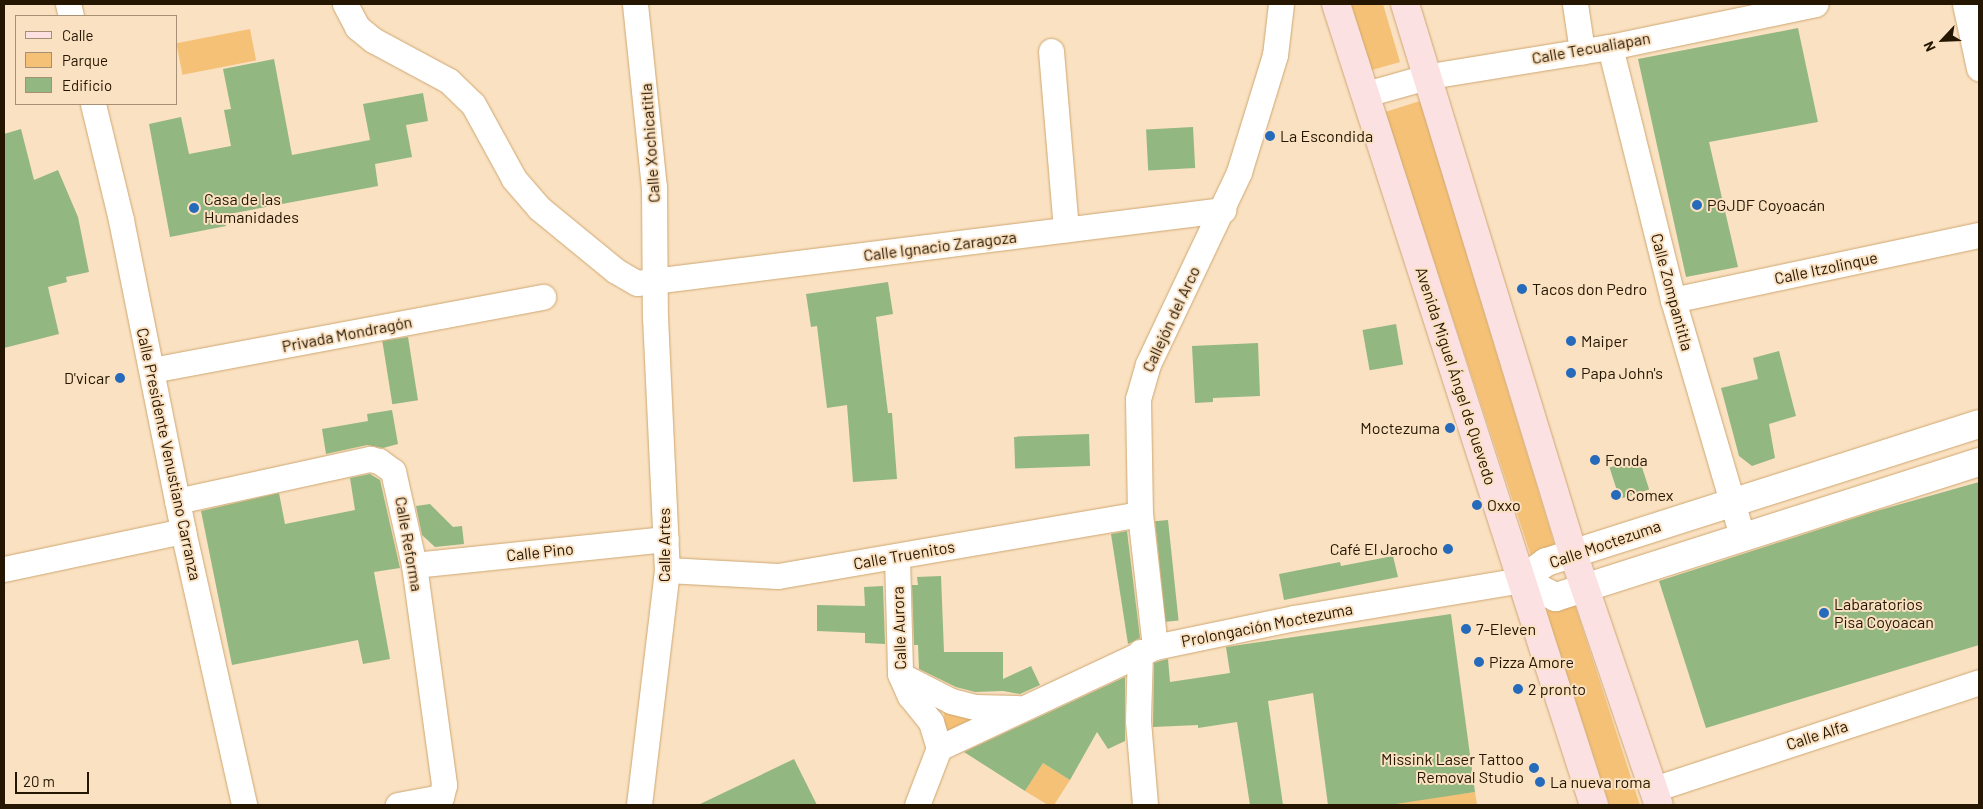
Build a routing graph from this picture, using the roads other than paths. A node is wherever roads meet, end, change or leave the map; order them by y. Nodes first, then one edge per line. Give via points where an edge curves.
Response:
1 (345, 4) edge
2 (635, 4) edge
3 (1281, 4) edge
4 (1336, 4) edge
5 (1405, 4) edge
6 (1575, 4) edge
7 (1816, 4) edge
8 (1965, 4) edge
9 (1610, 46) junction
10 (1582, 51) junction
11 (1051, 52) dead end
12 (1979, 68) edge
13 (1430, 76) junction
14 (1366, 94) junction
15 (93, 105) edge
16 (1223, 210) junction
17 (1066, 229) junction
18 (1979, 235) edge
19 (656, 283) junction
20 (543, 297) dead end
21 (1673, 300) junction
22 (152, 370) junction
23 (1979, 424) edge
24 (1979, 462) edge
25 (177, 501) junction
26 (1732, 502) junction
27 (1140, 514) junction
28 (183, 531) junction
29 (1742, 536) junction
30 (666, 539) junction
31 (1573, 553) junction
32 (897, 556) junction
33 (414, 565) junction
34 (4, 569) edge
35 (667, 570) junction
36 (1522, 580) junction
37 (1585, 588) junction
38 (1148, 649) junction
39 (900, 674) junction
40 (1979, 682) edge
41 (1024, 708) junction
42 (939, 748) junction
43 (1657, 797) edge
44 (244, 805) edge
45 (398, 805) edge
46 (639, 805) edge
47 (917, 805) edge
48 (1145, 805) edge
49 (1594, 805) edge

1 - 19 street, Calle Ignacio Zaragoza via 357,27 373,40 449,81 473,104 514,179 539,208 616,271 637,283
2 - 19 street, Calle Xochicatitla via 651,140
3 - 16 street, Callejón del Arco via 1275,54 1265,94
4 - 14 main road, Avenida Miguel Ángel de Quevedo
5 - 13 main road
6 - 10 street
7 - 9 street, Calle Tecualiapan
8 - 12 street
9 - 10 street, Calle Tecualiapan
9 - 21 street, Calle Zompantitla
10 - 13 street, Calle Tecualiapan
11 - 17 street
13 - 14 street, Calle Tecualiapan
13 - 31 main road
14 - 36 main road, Avenida Miguel Ángel de Quevedo
15 - 22 street, Calle Presidente Venustiano Carranza
16 - 17 street, Calle Ignacio Zaragoza
16 - 27 street, Callejón del Arco via 1142,381 1136,419
17 - 19 street, Calle Ignacio Zaragoza
18 - 21 street, Calle Itzolinque
19 - 30 street, Calle Artes via 654,318
20 - 22 street, Privada Mondragón
21 - 26 street, Calle Zompantitla
22 - 25 street, Calle Presidente Venustiano Carranza
23 - 26 street, Calle Moctezuma
24 - 29 street, Calle Moctezuma
25 - 28 street, Calle Presidente Venustiano Carranza
25 - 33 street, Calle Reforma via 370,459 379,460 393,471 397,480
26 - 29 street, Calle Zompantitla
26 - 31 street, Calle Moctezuma
27 - 32 street, Calle Truenitos
27 - 38 street, Callejón del Arco
28 - 34 street
28 - 44 street, Calle Presidente Venustiano Carranza
29 - 37 street, Calle Moctezuma
30 - 33 street, Calle Pino
30 - 35 street, Calle Artes
31 - 36 street, Calle Moctezuma via 1546,562
31 - 37 main road
32 - 35 street, Calle Truenitos via 778,576
32 - 39 street, Calle Aurora
33 - 45 street, Calle Reforma via 444,785 440,797
35 - 46 street, Calle Artes
36 - 37 street, Calle Moctezuma via 1556,597
36 - 38 street, Prolongación Moctezuma via 1294,618
36 - 49 main road, Avenida Miguel Ángel de Quevedo
37 - 43 main road
38 - 41 street, Prolongación Moctezuma
38 - 48 street, Callejón del Arco via 1138,721
39 - 41 street, Prolongación Moctezuma via 924,690 951,701 975,707
39 - 42 street, Calle Aurora via 910,696 931,722
40 - 43 street, Calle Alfa
41 - 42 street, Prolongación Moctezuma
42 - 47 street

